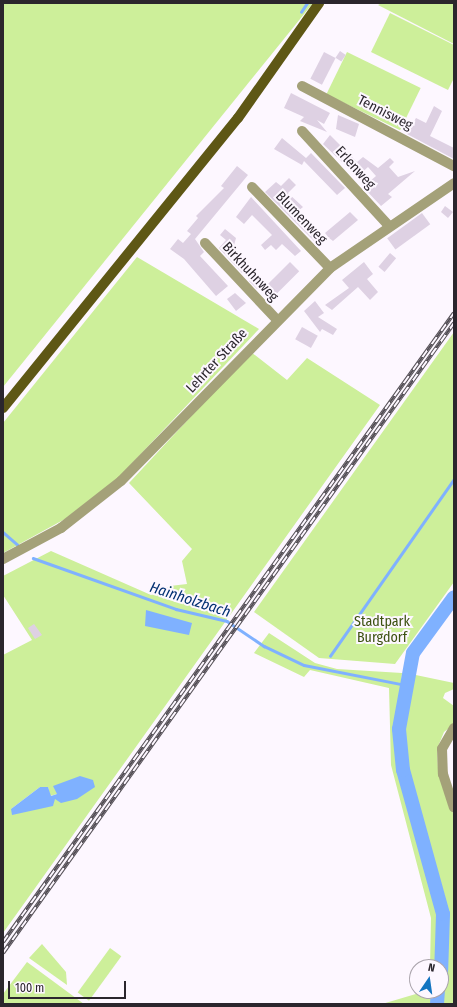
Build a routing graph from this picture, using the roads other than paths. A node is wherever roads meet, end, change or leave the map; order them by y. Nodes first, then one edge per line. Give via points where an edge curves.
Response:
1 (319, 3) edge
2 (302, 86) dead end
3 (302, 131) dead end
4 (454, 166) edge
5 (454, 183) edge
6 (252, 187) dead end
7 (388, 225) junction
8 (204, 243) dead end
9 (330, 268) junction
10 (276, 319) junction
11 (3, 408) edge
12 (3, 559) edge
13 (454, 728) edge
14 (454, 807) edge

1 - 11 main road via 238,118
2 - 4 street, Tennisweg
3 - 7 street, Erlenweg
5 - 7 street, Lehrter Straße
6 - 9 street, Blumenweg
7 - 9 street, Lehrter Straße
8 - 10 street, Birkhuhnweg
9 - 10 street, Lehrter Straße
10 - 12 street, Lehrter Straße via 121,481 61,528
13 - 14 street via 448,733 442,749 443,774

